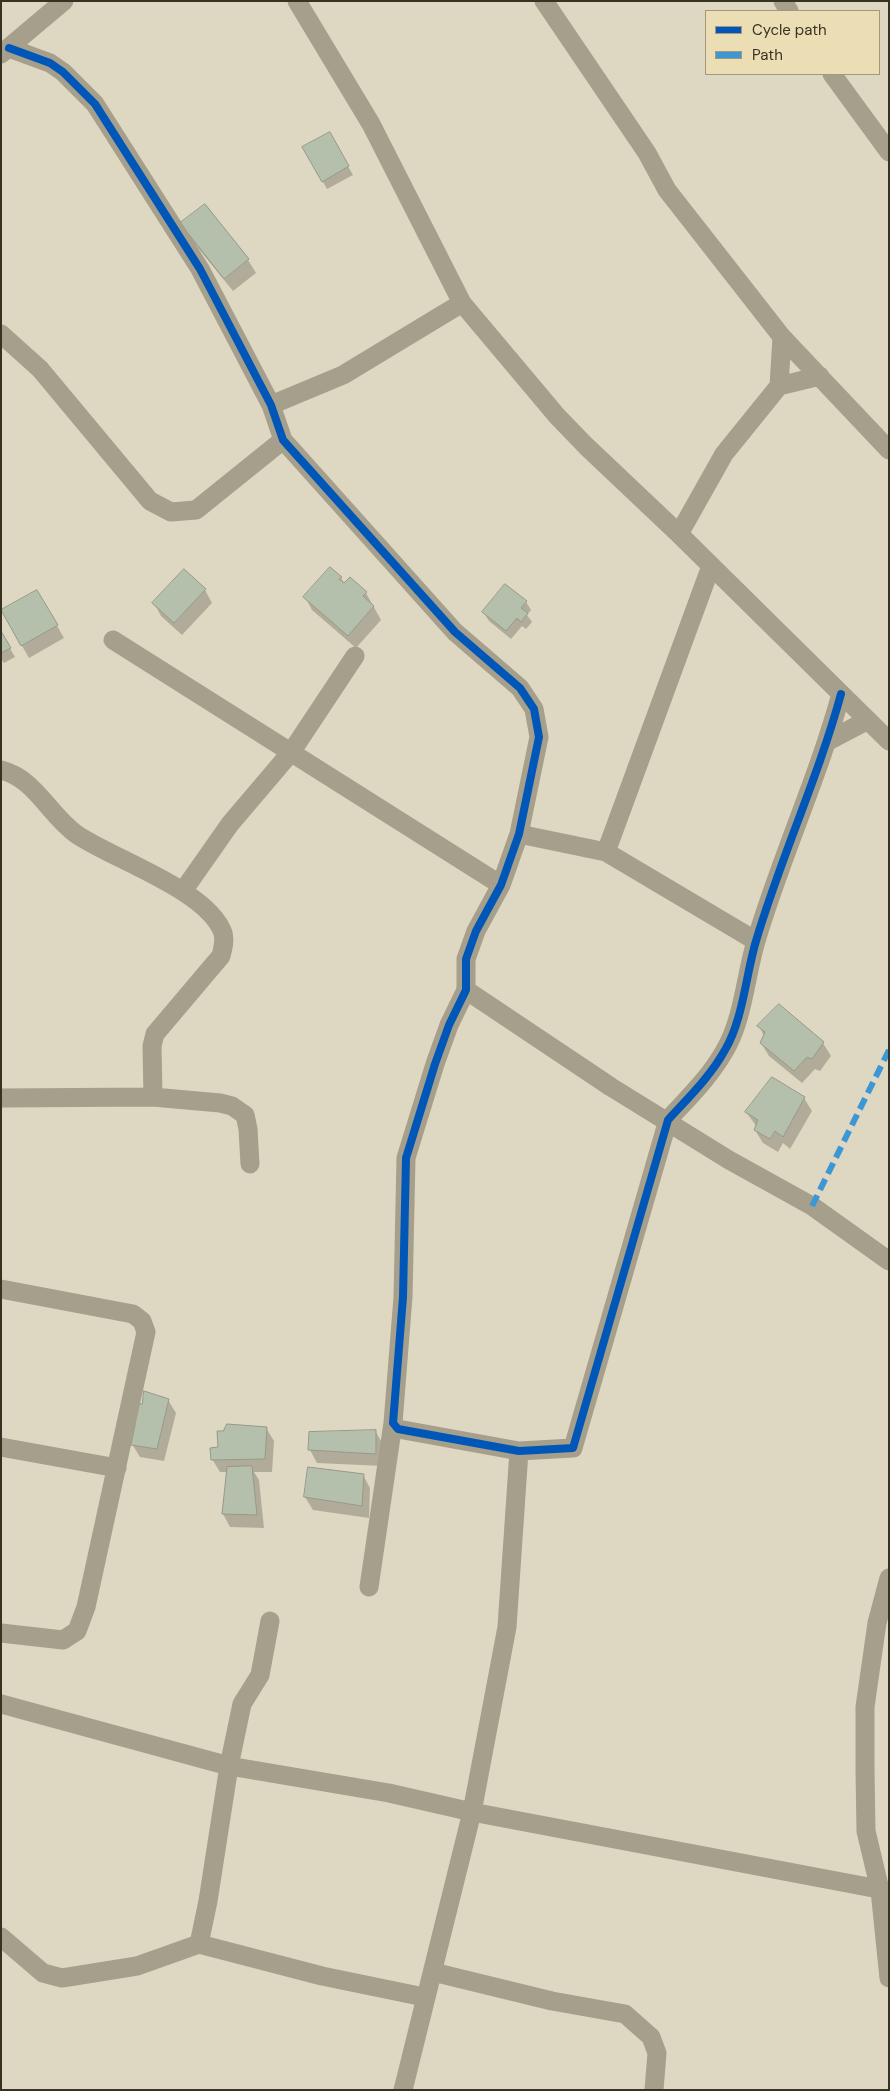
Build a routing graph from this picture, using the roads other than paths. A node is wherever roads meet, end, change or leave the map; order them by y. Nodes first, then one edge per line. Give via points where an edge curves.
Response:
1 (64, 1) edge
2 (297, 1) edge
3 (544, 1) edge
4 (5, 51) edge
5 (833, 75) edge
6 (889, 152) edge
7 (462, 303) junction
8 (1, 334) edge
9 (782, 337) junction
10 (820, 376) junction
11 (779, 386) junction
12 (271, 405) junction
13 (283, 440) junction
14 (889, 450) edge
15 (679, 534) junction
16 (711, 566) junction
17 (113, 640) dead end
18 (356, 656) dead end
19 (841, 694) junction
20 (868, 720) junction
21 (828, 741) junction
22 (889, 741) edge
23 (292, 751) junction
24 (1, 770) edge
25 (519, 834) junction
26 (606, 852) junction
27 (501, 885) junction
28 (183, 891) junction
29 (756, 941) junction
30 (466, 990) junction
31 (1, 1098) edge
32 (153, 1098) junction
33 (668, 1120) junction
34 (250, 1164) dead end
35 (889, 1261) edge
36 (1, 1289) edge
37 (393, 1424) junction
38 (1, 1447) edge
39 (520, 1450) junction
40 (117, 1468) junction
41 (889, 1578) edge
42 (369, 1587) dead end
43 (270, 1621) dead end
44 (883, 1623) edge
45 (1, 1633) edge
46 (1, 1704) edge
47 (229, 1766) junction
48 (472, 1812) junction
49 (884, 1891) edge
50 (1, 1936) edge
51 (199, 1944) junction
52 (433, 1972) junction
53 (889, 1978) edge
54 (424, 1997) junction
55 (403, 2090) edge
56 (654, 2090) edge

1 - 4 street
2 - 7 street via 371,124
3 - 9 street via 647,153 667,190
4 - 12 street via 50,63 95,104 200,269
5 - 6 street
7 - 12 street via 343,375
7 - 15 street via 557,416
8 - 13 street via 40,369 150,501 171,512 196,510
9 - 10 street
9 - 11 street
10 - 11 street
10 - 14 street
11 - 15 street via 724,454
12 - 13 street
13 - 25 street via 455,632 520,688 534,709 539,736
15 - 16 street
16 - 19 street
16 - 26 street
17 - 23 street
18 - 23 street
19 - 20 street
19 - 21 street
20 - 21 street
20 - 22 street
21 - 29 street
23 - 27 street
23 - 28 street via 230,824
24 - 28 street via 26,781 75,833
25 - 26 street
25 - 27 street
26 - 29 street
27 - 30 street via 476,930 466,959
28 - 32 street via 219,925 224,945 221,956 155,1034 152,1046
29 - 33 street via 727,1048 706,1079
30 - 33 street via 611,1087
30 - 37 street via 449,1025 406,1158 403,1298
31 - 32 street
32 - 34 street via 232,1106 245,1115
33 - 35 street via 729,1160 812,1206
33 - 39 street via 573,1448
36 - 40 street via 133,1314 142,1321 146,1332
37 - 39 street via 398,1429
37 - 42 street
38 - 40 street
39 - 48 street via 507,1627
40 - 45 street via 86,1607 77,1631 63,1640
41 - 44 street
43 - 47 street via 260,1675 242,1704
44 - 49 street via 865,1707 865,1770 866,1831
46 - 47 street
47 - 48 street via 389,1793
47 - 51 street
48 - 49 street
48 - 52 street
49 - 53 street
50 - 51 street via 43,1973 62,1978 137,1966
51 - 54 street via 322,1976
52 - 54 street
52 - 56 street via 552,2001 625,2014 651,2037 657,2053
54 - 55 street

